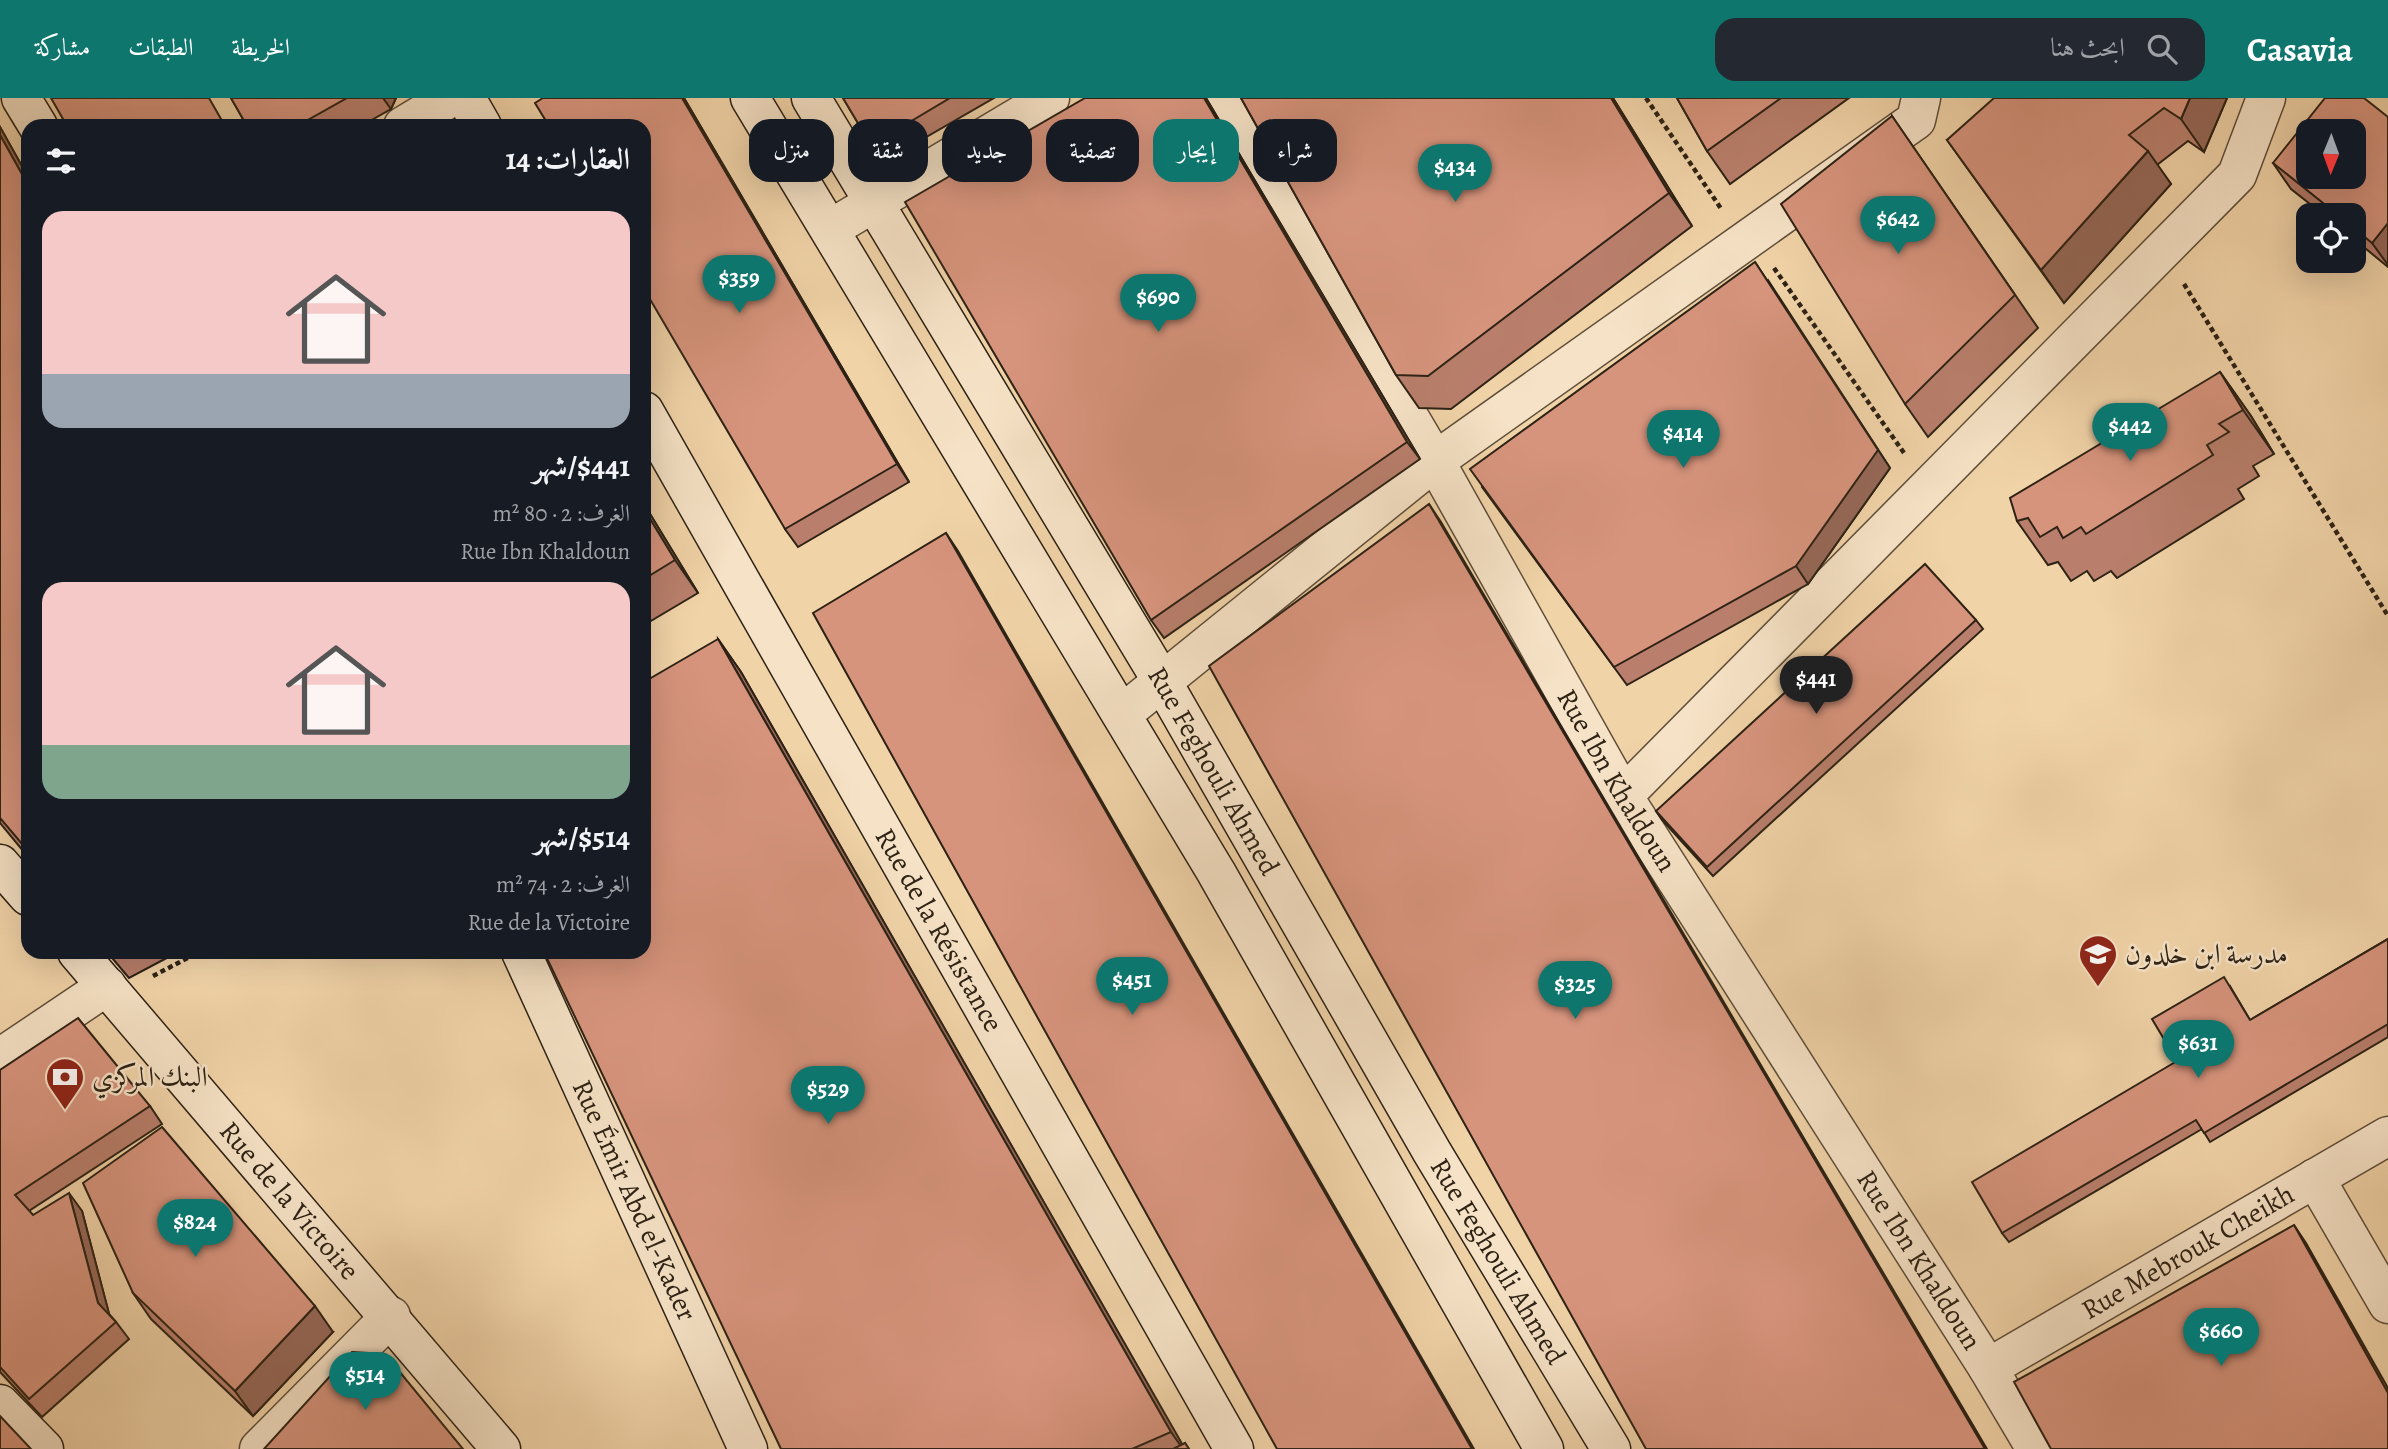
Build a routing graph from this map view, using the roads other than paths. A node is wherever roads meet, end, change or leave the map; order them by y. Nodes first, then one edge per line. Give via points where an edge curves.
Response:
1 (20, 98) edge
2 (450, 98) edge
3 (466, 98) edge
4 (750, 98) edge
5 (811, 98) edge
6 (1050, 98) edge
7 (1221, 98) edge
8 (1921, 98) edge
9 (2266, 98) edge
10 (34, 119) edge
11 (415, 119) edge
12 (478, 119) edge
13 (876, 204) junction
14 (830, 229) junction
15 (651, 423) edge
16 (1435, 461) junction
17 (1163, 682) junction
18 (1122, 714) junction
19 (1623, 796) junction
20 (0, 864) edge
21 (21, 888) edge
22 (83, 959) edge
23 (524, 959) edge
24 (111, 990) junction
25 (0, 1058) edge
26 (2388, 1136) edge
27 (2315, 1178) junction
28 (2388, 1304) edge
29 (391, 1316) junction
30 (1988, 1368) junction
31 (0, 1404) edge
32 (44, 1449) edge
33 (259, 1449) edge
34 (501, 1449) edge
35 (748, 1449) edge
36 (1234, 1449) edge
37 (1544, 1449) edge
38 (1611, 1449) edge
39 (2036, 1449) edge

1 - 10 street
2 - 11 street
3 - 12 street
4 - 14 street, Rue Feghouli Ahmed
5 - 13 street, Rue Feghouli Ahmed
6 - 13 street
7 - 16 street, Rue Ibn Khaldoun
8 - 16 street via 1916,120
9 - 19 street via 2237,176
13 - 14 street
13 - 17 street, Rue Feghouli Ahmed
14 - 18 street, Rue Feghouli Ahmed
15 - 36 street, Rue de la Résistance
16 - 17 street
16 - 19 street, Rue Ibn Khaldoun
17 - 18 street
17 - 38 street, Rue Feghouli Ahmed via 1426,1140
18 - 37 street, Rue Feghouli Ahmed
19 - 30 street, Rue Ibn Khaldoun
20 - 21 street
22 - 24 street, Rue de la Victoire
23 - 35 street, Rue Émir Abd el-Kader
24 - 25 street
24 - 29 street, Rue de la Victoire
26 - 27 street, Rue Mebrouk Cheikh
27 - 28 street
27 - 30 street, Rue Mebrouk Cheikh
29 - 33 street
29 - 34 street, Rue de la Victoire
30 - 39 street, Rue Ibn Khaldoun
31 - 32 street

